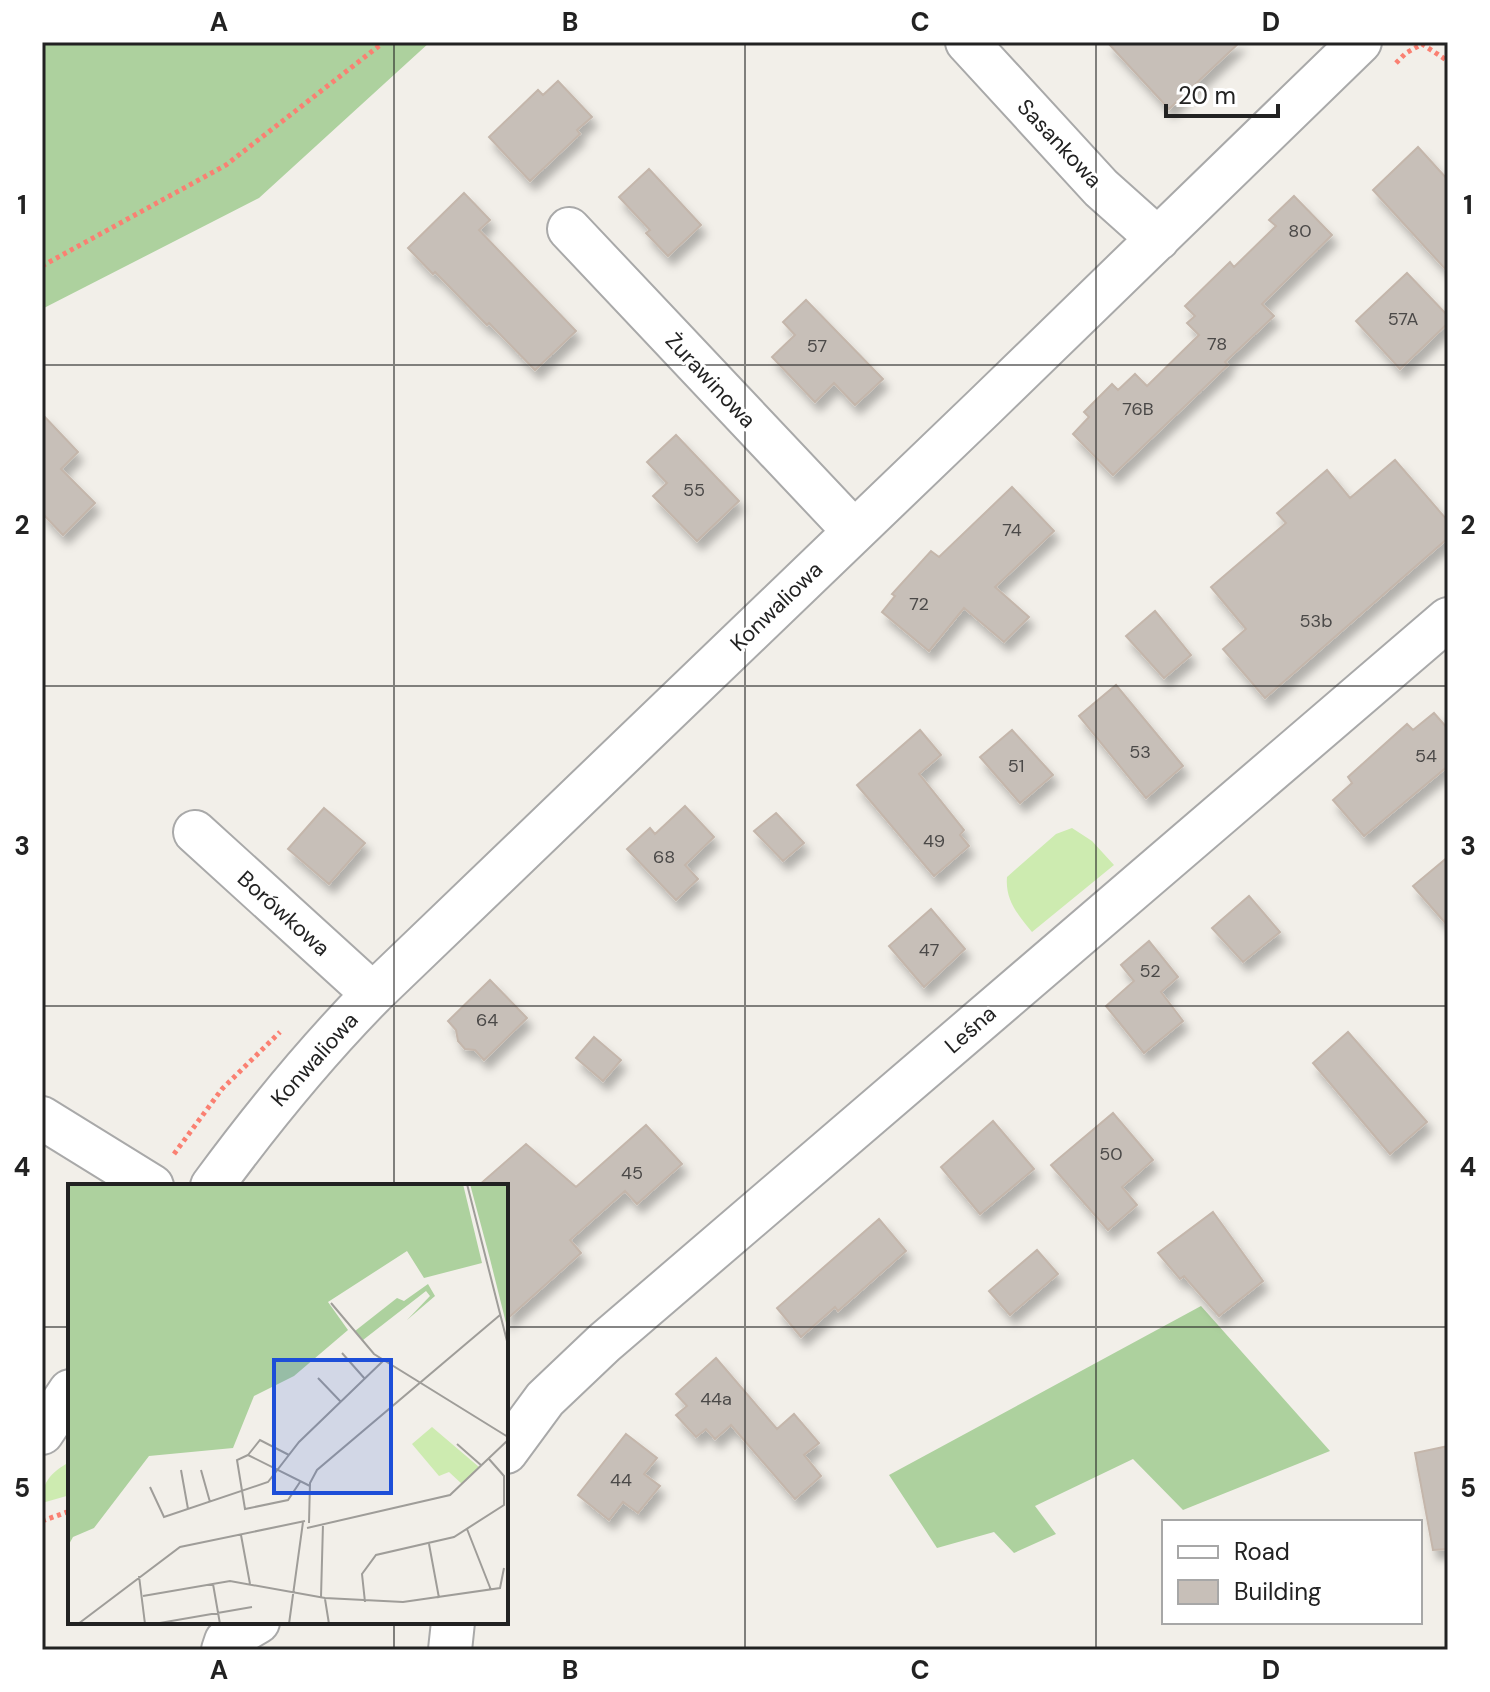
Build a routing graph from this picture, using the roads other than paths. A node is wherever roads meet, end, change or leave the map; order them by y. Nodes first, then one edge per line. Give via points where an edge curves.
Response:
1 (967, 42) edge
2 (1360, 42) edge
3 (569, 229) dead end
4 (1158, 239) junction
5 (854, 531) junction
6 (1448, 619) edge
7 (195, 832) dead end
8 (373, 994) junction
9 (42, 1118) edge
10 (149, 1184) edge
11 (214, 1184) edge
12 (508, 1449) edge
13 (255, 1624) edge
14 (453, 1624) edge
15 (223, 1650) edge
16 (450, 1650) edge

1 - 4 street, Sasankowa via 1101,188
2 - 4 street, Konwaliowa
3 - 5 street, Żurawinowa
4 - 5 street, Konwaliowa
5 - 8 street, Konwaliowa
6 - 12 street, Leśna via 604,1343 545,1399
7 - 8 street, Borówkowa
8 - 11 street, Konwaliowa via 286,1088
9 - 10 street
13 - 15 street via 226,1641
14 - 16 street

